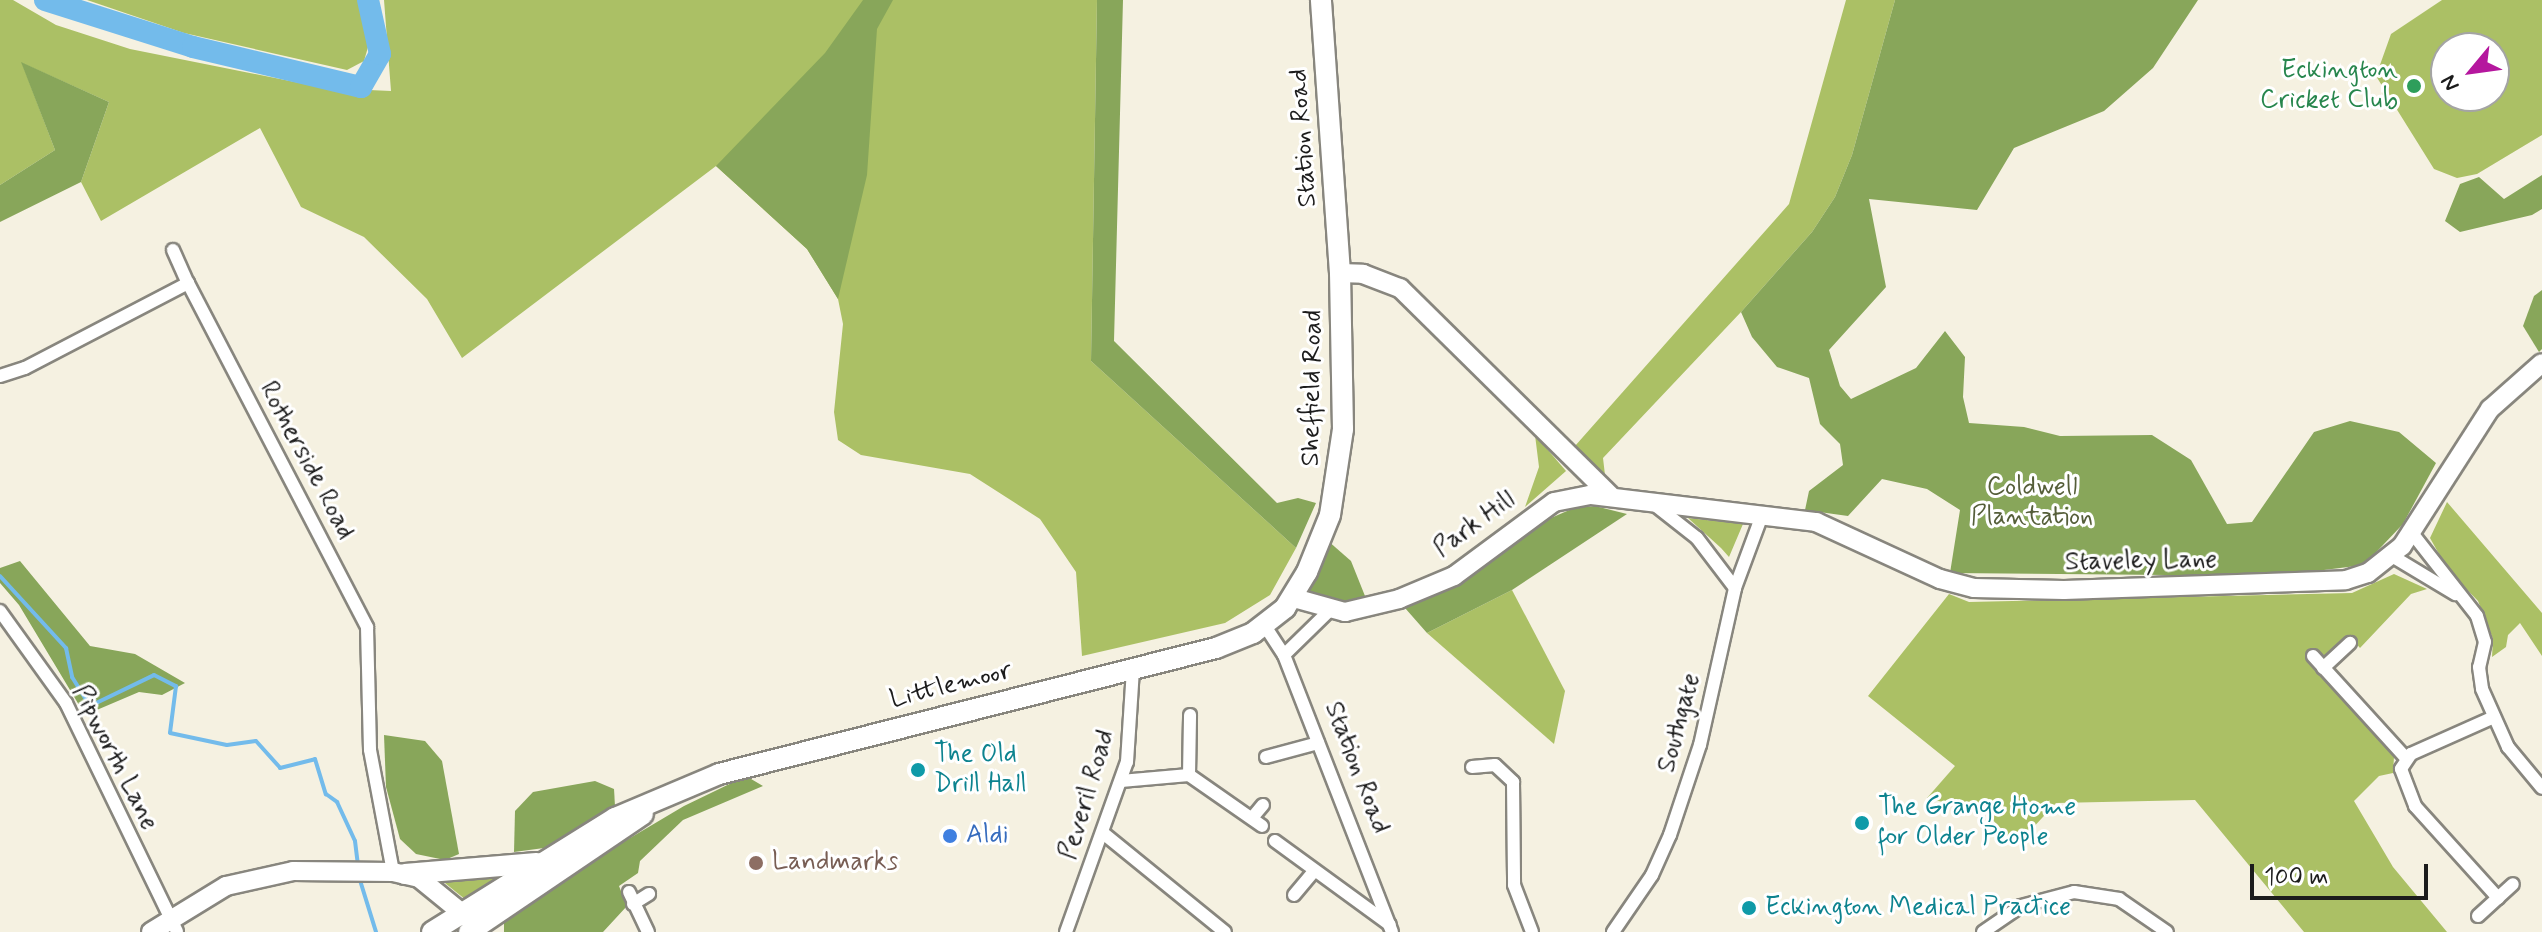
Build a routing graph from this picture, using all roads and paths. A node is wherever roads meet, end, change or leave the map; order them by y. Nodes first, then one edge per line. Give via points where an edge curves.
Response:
1 (1321, 0) edge
2 (173, 250) dead end
3 (1340, 273) junction
4 (188, 283) junction
5 (2542, 363) edge
6 (0, 376) edge
7 (1610, 495) junction
8 (1654, 504) junction
9 (1762, 515) junction
10 (2412, 533) junction
11 (2392, 556) junction
12 (1735, 588) junction
13 (2458, 596) junction
14 (1294, 598) junction
15 (0, 611) edge
16 (1329, 611) junction
17 (1265, 626) junction
18 (2350, 643) dead end
19 (1284, 655) junction
20 (2313, 656) dead end
21 (1133, 668) junction
22 (2323, 668) junction
23 (1190, 715) dead end
24 (2494, 717) junction
25 (1318, 743) junction
26 (1266, 757) dead end
27 (2405, 757) junction
28 (1472, 767) dead end
29 (1189, 775) junction
30 (1121, 781) junction
31 (2542, 788) edge
32 (1263, 805) dead end
33 (653, 806) junction
34 (1103, 833) junction
35 (1275, 841) dead end
36 (541, 863) junction
37 (1314, 871) junction
38 (399, 873) junction
39 (2513, 884) dead end
40 (649, 894) dead end
41 (1294, 895) dead end
42 (2498, 898) junction
43 (2478, 916) dead end
44 (175, 925) edge
45 (473, 926) edge
46 (1391, 929) edge
47 (151, 932) edge
48 (432, 932) edge
49 (447, 932) edge
50 (648, 932) edge
51 (1066, 932) edge
52 (1225, 932) edge
53 (1532, 932) edge
54 (1613, 932) edge
55 (1983, 932) edge
56 (2167, 932) edge

1 - 3 main road, Station Road
2 - 4 street, Rotherside Road
3 - 7 main road via 1375,278 1406,293
3 - 14 main road, Sheffield Road via 1341,459 1330,515
4 - 6 street
4 - 38 street, Rotherside Road via 367,627 370,750
5 - 10 main road, Staveley Lane via 2490,409
7 - 8 main road, Park Hill
7 - 16 main road, Park Hill via 1554,502 1454,576 1429,588 1356,611
8 - 9 main road, Staveley Lane
8 - 12 street via 1697,538
9 - 11 main road, Staveley Lane via 1835,527 1940,579 1974,588 2322,584 2368,573
9 - 12 street, Southgate
10 - 11 main road, Staveley Lane
10 - 13 street
11 - 13 street
12 - 54 street, Southgate via 1700,745 1666,845
13 - 24 street via 2482,628 2479,678
14 - 16 main road, Park Hill
14 - 17 main road, Sheffield Road
15 - 44 street, Pipworth Lane via 66,703
16 - 19 street
17 - 19 street, Station Road
17 - 21 main road, Littlemoor via 1216,648
18 - 22 street
19 - 25 street, Station Road
20 - 22 street
21 - 30 street, Peveril Road via 1132,743
21 - 33 main road, Littlemoor via 764,761 719,774
22 - 27 street
23 - 29 street
24 - 27 street
24 - 31 street via 2508,747
25 - 26 street
25 - 46 street, Station Road
27 - 42 street via 2402,780 2415,806
28 - 53 street via 1495,765 1513,782 1514,885
29 - 30 street
29 - 32 street via 1257,822
30 - 34 street, Peveril Road
33 - 36 main road, Littlemoor via 615,818
33 - 45 main road, Littlemoor via 621,833 480,912
34 - 51 street, Peveril Road
34 - 52 street
35 - 37 street
36 - 38 main road
36 - 45 main road, Littlemoor
37 - 41 street
37 - 46 street
38 - 44 main road via 260,875 226,886
38 - 45 main road via 427,882
39 - 42 street
40 - 50 street via 631,898
42 - 43 street
44 - 47 main road
45 - 48 main road
45 - 49 main road, Littlemoor
55 - 56 street via 2034,900 2074,892 2119,899

